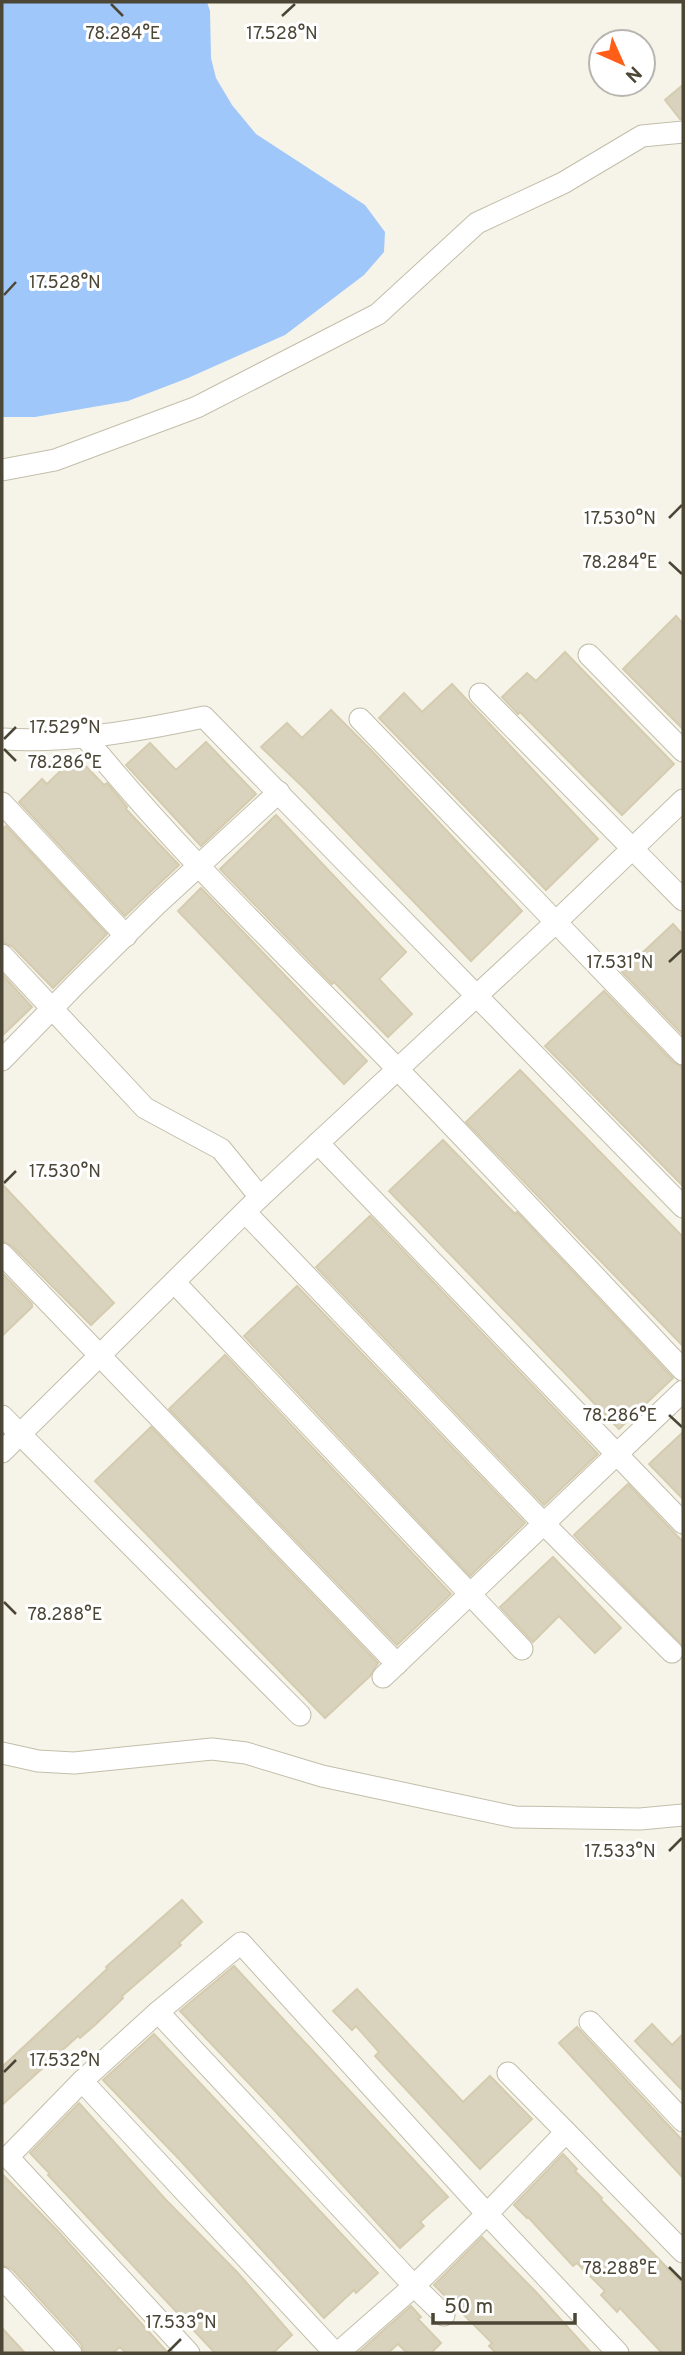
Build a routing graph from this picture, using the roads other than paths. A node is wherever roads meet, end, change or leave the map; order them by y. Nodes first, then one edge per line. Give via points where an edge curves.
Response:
1 (683, 132) edge
2 (2, 470) edge
3 (590, 655) dead end
4 (480, 694) dead end
5 (360, 719) dead end
6 (85, 737) junction
7 (2, 739) edge
8 (683, 751) edge
9 (279, 792) junction
10 (683, 800) edge
11 (2, 803) edge
12 (634, 848) junction
13 (199, 866) junction
14 (683, 900) edge
15 (556, 922) junction
16 (126, 936) junction
17 (2, 955) edge
18 (477, 995) junction
19 (52, 1009) junction
20 (683, 1054) edge
21 (2, 1060) edge
22 (398, 1070) junction
23 (318, 1143) junction
24 (252, 1204) junction
25 (683, 1207) edge
26 (2, 1254) edge
27 (174, 1282) junction
28 (101, 1355) junction
29 (683, 1370) edge
30 (683, 1391) edge
31 (2, 1416) edge
32 (19, 1435) junction
33 (2, 1452) edge
34 (617, 1454) junction
35 (683, 1523) edge
36 (544, 1524) junction
37 (469, 1593) junction
38 (522, 1649) dead end
39 (672, 1653) dead end
40 (300, 1715) dead end
41 (2, 1753) edge
42 (683, 1815) edge
43 (158, 2012) junction
44 (590, 2022) dead end
45 (508, 2073) dead end
46 (82, 2081) junction
47 (683, 2121) edge
48 (566, 2132) junction
49 (487, 2214) junction
50 (683, 2252) edge
51 (2, 2278) edge
52 (414, 2286) junction
53 (444, 2315) dead end
54 (71, 2353) edge
55 (189, 2353) edge
56 (336, 2353) edge
57 (618, 2353) edge

1 - 2 street via 642,136 562,183 477,223 378,314 197,407 55,460
3 - 8 street
4 - 12 street
5 - 15 street
6 - 7 street
6 - 9 street via 204,717
6 - 13 street
9 - 13 street
9 - 18 street
10 - 12 street
11 - 16 street
12 - 14 street
12 - 15 street
13 - 16 street
13 - 22 street
15 - 18 street
15 - 20 street
16 - 19 street
17 - 19 street
18 - 22 street
18 - 25 street
19 - 21 street
19 - 24 street via 145,1108 221,1149
22 - 23 street
22 - 29 street
23 - 24 street
23 - 34 street
24 - 27 street
24 - 36 street
26 - 28 street
27 - 28 street
27 - 37 street
28 - 32 street
28 - 37 street via 390,1670
30 - 34 street
31 - 32 street
32 - 33 street
32 - 40 street
34 - 35 street
34 - 36 street
36 - 37 street
36 - 39 street
37 - 38 street
41 - 42 street via 74,1763 212,1749 246,1753 322,1776 514,1817
43 - 46 street
43 - 49 street via 241,1943
43 - 52 street
44 - 47 street
45 - 48 street
46 - 55 street via 8,2157
46 - 56 street
48 - 49 street
48 - 50 street
49 - 52 street
49 - 57 street
51 - 54 street
52 - 53 street
52 - 56 street

